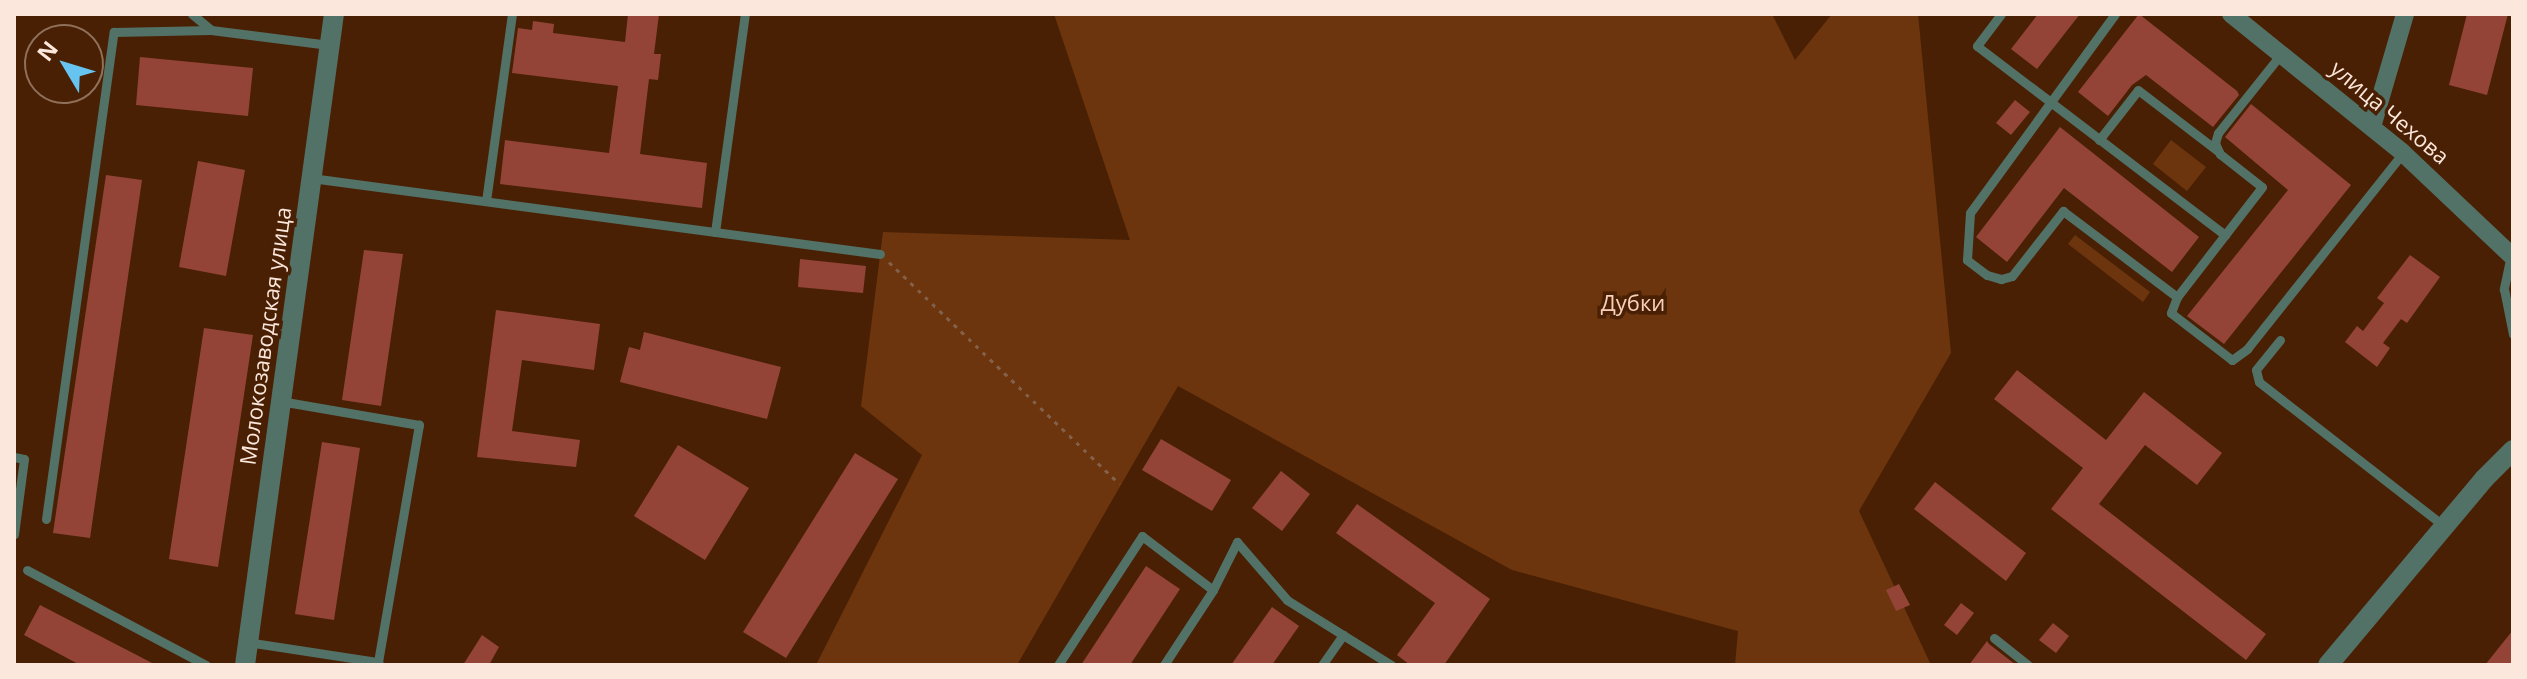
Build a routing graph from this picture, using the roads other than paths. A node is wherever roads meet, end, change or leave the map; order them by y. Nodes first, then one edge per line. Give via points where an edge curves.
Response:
1 (192, 14) edge
2 (334, 14) edge
3 (512, 14) edge
4 (745, 14) edge
5 (2001, 14) edge
6 (2115, 14) edge
7 (2231, 14) edge
8 (2405, 14) edge
9 (211, 30) junction
10 (329, 45) junction
11 (2282, 54) junction
12 (2050, 102) junction
13 (2372, 127) junction
14 (2099, 140) junction
15 (2403, 153) junction
16 (2220, 154) junction
17 (311, 178) junction
18 (486, 201) junction
19 (715, 232) junction
20 (2225, 235) junction
21 (2512, 253) edge
22 (880, 254) road end
23 (2177, 297) junction
24 (2513, 334) edge
25 (2280, 340) dead end
26 (280, 401) junction
27 (2513, 450) edge
28 (14, 457) edge
29 (46, 519) dead end
30 (2444, 526) junction
31 (14, 534) edge
32 (27, 570) dead end
33 (1213, 590) junction
34 (1343, 635) junction
35 (1994, 638) dead end
36 (247, 642) junction
37 (206, 665) edge
38 (245, 665) edge
39 (1058, 665) edge
40 (1164, 665) edge
41 (1322, 665) edge
42 (1391, 665) edge
43 (2028, 665) edge
44 (2328, 665) edge

1 - 9 lane
2 - 10 street, Молокозаводская улица
3 - 18 lane
4 - 19 lane
5 - 12 lane via 1977,46
6 - 12 lane
7 - 11 street, улица Чехова
8 - 13 street
9 - 10 lane
9 - 29 lane via 114,32
10 - 17 street, Молокозаводская улица
11 - 13 street, улица Чехова
11 - 16 lane via 2218,133
12 - 14 lane
12 - 23 lane via 1970,213 1967,260 1987,275 2012,276 2063,211
13 - 15 street, улица Чехова
14 - 16 lane via 2138,90
14 - 20 lane
15 - 21 street, улица Чехова
15 - 23 lane via 2247,349 2232,360 2171,313
16 - 20 lane via 2262,187
17 - 18 lane
17 - 26 street, Молокозаводская улица
18 - 19 lane
19 - 22 lane
20 - 23 lane
21 - 24 lane via 2504,289
25 - 30 lane via 2256,370 2259,382
26 - 36 street, Молокозаводская улица
26 - 36 lane via 419,425 378,662
27 - 30 street
28 - 31 lane via 24,459
30 - 44 street
32 - 37 lane
33 - 34 lane via 1237,542 1287,600
33 - 39 lane via 1142,536
33 - 40 lane
34 - 41 lane
34 - 42 lane
35 - 43 lane
36 - 38 street, Молокозаводская улица

